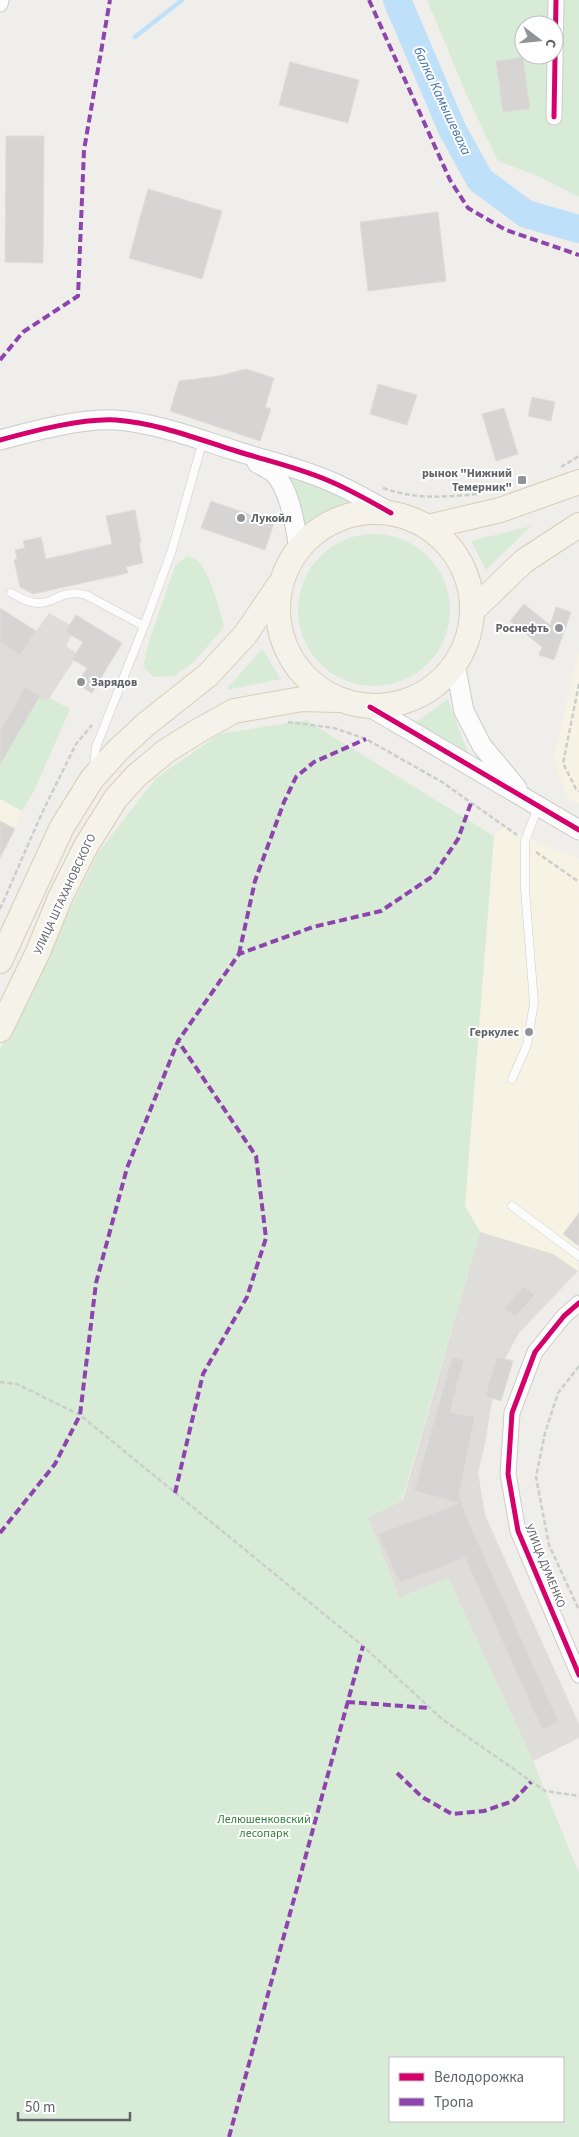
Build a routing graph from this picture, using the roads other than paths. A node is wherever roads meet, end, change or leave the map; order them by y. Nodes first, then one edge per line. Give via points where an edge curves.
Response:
1 (1, 0) edge
2 (556, 0) edge
3 (0, 4) edge
4 (554, 117) dead end
5 (0, 440) edge
6 (202, 440) junction
7 (232, 450) junction
8 (579, 482) edge
9 (391, 513) junction
10 (579, 524) edge
11 (428, 527) junction
12 (299, 547) junction
13 (280, 583) junction
14 (11, 593) dead end
15 (472, 611) junction
16 (144, 626) junction
17 (455, 664) junction
18 (337, 700) junction
19 (370, 707) junction
20 (92, 779) junction
21 (531, 801) junction
22 (579, 830) edge
23 (0, 961) edge
24 (0, 1030) edge
25 (512, 1079) dead end
26 (512, 1206) dead end
27 (579, 1256) edge
28 (579, 1303) edge
29 (579, 1674) edge

1 - 3 street
2 - 4 street
5 - 6 street via 44,429 115,420
6 - 7 street
6 - 16 lane via 172,550
7 - 9 street via 325,479
7 - 12 street via 272,472 280,482
8 - 11 main road via 500,510
9 - 11 main road
9 - 12 main road via 352,514 324,526
10 - 15 main road via 524,561
11 - 15 main road via 447,544 460,562 469,585
12 - 13 main road
13 - 18 main road via 277,619 286,651 307,680
13 - 20 main road via 245,635 208,675 145,725
14 - 16 lane via 38,604 75,592 86,594
15 - 17 main road via 469,634
16 - 20 lane via 96,747
17 - 19 main road via 443,680 426,692 397,705
17 - 21 street via 464,712 482,746
18 - 19 main road
18 - 24 main road, УЛИЦА ШТАХАНОВСКОГО via 302,699 234,711 166,751 136,776 116,798 86,846
19 - 21 street
20 - 23 main road via 62,827
21 - 22 street
21 - 25 lane via 525,841 525,889 534,1003 527,1045
26 - 27 lane
28 - 29 street, УЛИЦА ДУМЕНКО via 535,1352 512,1413 508,1474 518,1531

